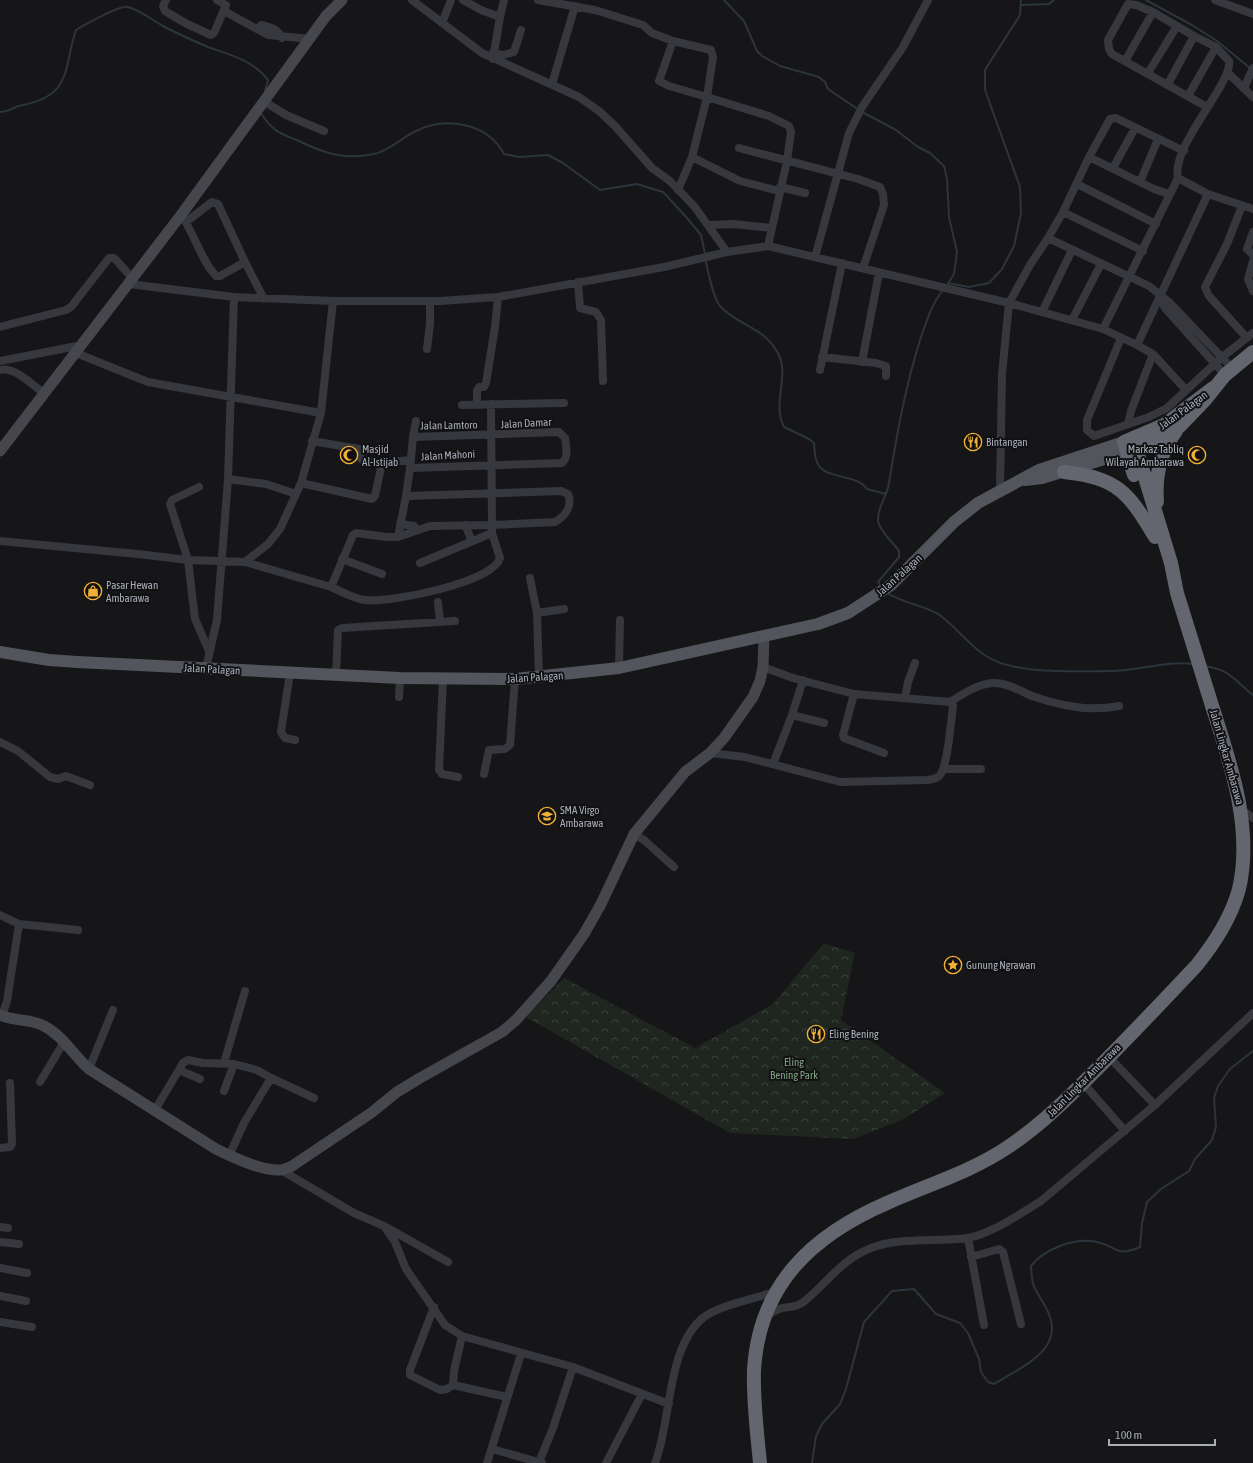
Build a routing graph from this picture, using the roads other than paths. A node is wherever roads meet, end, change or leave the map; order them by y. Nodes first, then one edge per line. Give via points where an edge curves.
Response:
1 (166, 0) edge
2 (217, 0) edge
3 (342, 0) edge
4 (412, 0) edge
5 (451, 0) edge
6 (463, 0) edge
7 (504, 0) edge
8 (538, 0) edge
9 (928, 0) edge
10 (1215, 0) edge
11 (550, 1) edge
12 (589, 4) edge
13 (575, 6) junction
14 (224, 11) junction
15 (1153, 12) junction
16 (1253, 14) edge
17 (500, 17) junction
18 (442, 23) junction
19 (1176, 26) junction
20 (521, 30) dead end
21 (1194, 36) junction
22 (311, 39) junction
23 (673, 41) junction
24 (1216, 47) junction
25 (493, 56) junction
26 (1125, 61) junction
27 (1253, 68) edge
28 (1148, 73) junction
29 (1228, 73) junction
30 (552, 84) junction
31 (1168, 84) junction
32 (1244, 88) junction
33 (1188, 96) junction
34 (707, 97) junction
35 (1253, 97) edge
36 (1207, 106) junction
37 (261, 108) junction
38 (1135, 128) junction
39 (324, 131) dead end
40 (1158, 139) junction
41 (740, 148) dead end
42 (1184, 151) junction
43 (692, 157) junction
44 (1089, 157) junction
45 (786, 161) junction
46 (1113, 168) junction
47 (838, 173) junction
48 (1178, 178) junction
49 (1140, 182) junction
50 (1077, 184) junction
51 (780, 189) junction
52 (678, 190) junction
53 (805, 192) dead end
54 (1169, 194) junction
55 (1208, 194) junction
56 (1242, 206) junction
57 (1253, 209) edge
58 (1063, 212) junction
59 (184, 219) junction
60 (1156, 224) junction
61 (708, 225) junction
62 (771, 228) junction
63 (1253, 232) edge
64 (1048, 238) junction
65 (768, 246) junction
66 (1072, 250) junction
67 (727, 252) junction
68 (1143, 252) junction
69 (1253, 255) edge
70 (815, 257) junction
71 (245, 262) junction
72 (1253, 262) edge
73 (842, 263) junction
74 (1101, 264) junction
75 (863, 268) junction
76 (879, 273) junction
77 (1129, 277) junction
78 (131, 282) junction
79 (578, 282) junction
80 (1253, 291) edge
81 (1159, 295) junction
82 (234, 297) junction
83 (498, 297) junction
84 (264, 299) junction
85 (333, 301) junction
86 (430, 301) junction
87 (1009, 303) junction
88 (1042, 312) junction
89 (1072, 320) junction
90 (0, 327) edge
91 (1103, 329) junction
92 (1250, 336) edge
93 (1121, 338) junction
94 (1137, 345) junction
95 (80, 349) junction
96 (427, 349) dead end
97 (1253, 352) edge
98 (1153, 354) junction
99 (822, 357) junction
100 (1221, 358) junction
101 (0, 361) edge
102 (862, 362) junction
103 (1214, 365) junction
104 (0, 370) edge
105 (820, 370) dead end
106 (1228, 372) junction
107 (886, 376) dead end
108 (603, 381) dead end
109 (1213, 388) junction
110 (1186, 390) junction
111 (45, 394) junction
112 (230, 396) junction
113 (564, 403) dead end
114 (477, 404) junction
115 (490, 404) junction
116 (462, 405) dead end
117 (321, 412) junction
118 (416, 421) dead end
119 (1128, 424) junction
120 (1180, 426) junction
121 (562, 433) joint
122 (492, 436) junction
123 (413, 437) junction
124 (312, 441) junction
125 (1130, 445) junction
126 (0, 451) edge
127 (382, 463) junction
128 (411, 464) junction
129 (492, 464) junction
130 (1064, 472) junction
131 (228, 479) junction
132 (1018, 481) junction
133 (301, 483) junction
134 (198, 487) dead end
135 (1000, 490) junction
136 (296, 494) junction
137 (492, 494) junction
138 (406, 496) junction
139 (400, 524) junction
140 (465, 525) junction
141 (492, 529) junction
142 (417, 530) junction
143 (1159, 536) junction
144 (398, 537) junction
145 (0, 541) edge
146 (472, 541) junction
147 (342, 559) junction
148 (188, 560) junction
149 (221, 561) junction
150 (245, 562) junction
151 (420, 563) dead end
152 (382, 574) dead end
153 (530, 578) dead end
154 (331, 587) junction
155 (438, 602) dead end
156 (564, 609) dead end
157 (537, 613) junction
158 (620, 620) dead end
159 (455, 621) dead end
160 (440, 622) junction
161 (764, 637) junction
162 (209, 651) junction
163 (0, 652) edge
164 (915, 663) dead end
165 (763, 667) junction
166 (206, 668) junction
167 (619, 668) junction
168 (290, 673) junction
169 (336, 674) junction
170 (539, 677) junction
171 (400, 678) junction
172 (443, 679) junction
173 (515, 679) junction
174 (803, 680) junction
175 (854, 694) junction
176 (399, 697) dead end
177 (905, 698) junction
178 (950, 702) junction
179 (1119, 706) dead end
180 (792, 715) junction
181 (824, 723) dead end
182 (295, 740) dead end
183 (0, 742) edge
184 (710, 753) junction
185 (884, 753) dead end
186 (773, 764) junction
187 (943, 769) junction
188 (981, 769) dead end
189 (484, 774) dead end
190 (458, 777) dead end
191 (90, 785) dead end
192 (1241, 809) junction
193 (1253, 818) edge
194 (634, 834) junction
195 (674, 867) dead end
196 (0, 915) edge
197 (19, 924) junction
198 (78, 930) dead end
199 (245, 991) dead end
200 (113, 1010) dead end
201 (1253, 1013) edge
202 (1, 1016) edge
203 (64, 1042) junction
204 (1109, 1057) junction
205 (224, 1063) junction
206 (234, 1064) junction
207 (89, 1069) junction
208 (179, 1070) junction
209 (271, 1078) junction
210 (200, 1079) dead end
211 (40, 1082) dead end
212 (10, 1083) dead end
213 (1083, 1083) junction
214 (224, 1091) dead end
215 (314, 1098) dead end
216 (1155, 1105) junction
217 (155, 1110) junction
218 (1125, 1131) junction
219 (0, 1148) edge
220 (230, 1156) junction
221 (281, 1170) junction
222 (384, 1226) junction
223 (968, 1238) junction
224 (0, 1242) edge
225 (19, 1244) dead end
226 (971, 1257) junction
227 (448, 1262) dead end
228 (0, 1268) edge
229 (27, 1273) dead end
230 (776, 1291) junction
231 (0, 1296) edge
232 (756, 1299) junction
233 (26, 1301) dead end
234 (434, 1307) junction
235 (780, 1308) junction
236 (764, 1317) junction
237 (0, 1322) edge
238 (1021, 1324) dead end
239 (984, 1325) dead end
240 (32, 1327) dead end
241 (462, 1336) junction
242 (521, 1354) junction
243 (573, 1368) junction
244 (453, 1385) junction
245 (642, 1394) junction
246 (507, 1397) junction
247 (669, 1404) junction
248 (492, 1449) junction
249 (540, 1462) edge
250 (487, 1463) edge
251 (606, 1463) edge
252 (655, 1463) edge
253 (760, 1463) edge

1 - 14 street via 163,6 165,11 212,35
2 - 14 street via 226,5
3 - 22 street via 326,16
4 - 18 street
5 - 18 street
6 - 17 street
7 - 17 street
8 - 11 street
9 - 47 street via 903,46 860,111 849,133
10 - 16 street
11 - 13 street
12 - 13 street
12 - 23 street via 643,25 652,33
13 - 30 street
14 - 22 street via 268,35
15 - 19 street
15 - 26 street
15 - 26 street via 1132,4 1124,8 1108,44 1112,54
17 - 25 street
18 - 25 street via 482,53
19 - 21 street
19 - 28 street
20 - 25 street via 514,52
21 - 24 street
21 - 31 street
22 - 37 street
23 - 34 street via 712,52
23 - 34 street via 659,81
24 - 29 street via 1229,61
24 - 33 street
25 - 30 street
26 - 28 street
27 - 32 street
28 - 31 street
29 - 32 street
29 - 36 street
30 - 52 street via 579,97 599,111 652,168
31 - 33 street
32 - 35 street
33 - 36 street
34 - 43 street
34 - 45 street via 769,116 789,126 791,132
36 - 42 street
37 - 39 street via 284,114
37 - 59 street
38 - 40 street
38 - 44 street via 1116,118 1110,119
38 - 46 street
40 - 42 street
40 - 49 street
41 - 45 street
42 - 48 street via 1176,172
43 - 51 street via 740,181
43 - 52 street
44 - 46 street
44 - 50 street
45 - 47 street
45 - 51 street
46 - 49 street
47 - 70 street
47 - 75 street via 872,183 880,187 883,194 884,205
48 - 54 street
48 - 55 street
49 - 54 street
50 - 58 street
50 - 60 street
51 - 53 street
51 - 62 street
52 - 61 street
54 - 60 street
55 - 56 street
55 - 81 street
56 - 57 street
56 - 92 street via 1227,244 1205,287 1210,296
58 - 64 street
58 - 68 street
59 - 71 street via 216,276
59 - 71 street via 212,202 218,204
59 - 78 street
60 - 68 street
61 - 62 street via 734,224
61 - 67 street
62 - 65 street
63 - 69 street via 1246,249
64 - 66 street
64 - 87 street
65 - 67 street
65 - 70 street
66 - 74 street
66 - 88 street
67 - 79 street via 664,267
68 - 77 street
70 - 73 street
71 - 84 street
72 - 80 street via 1248,279
73 - 75 street
73 - 99 street
74 - 77 street
74 - 89 street
75 - 76 street
76 - 87 street
76 - 102 street
77 - 81 street via 1149,286
77 - 91 street
78 - 82 street
78 - 90 street via 116,260 109,258 71,307
78 - 95 street
79 - 83 street
79 - 108 street via 580,308 596,312 601,320
81 - 94 street
81 - 100 street via 1169,302
81 - 103 street via 1165,308
82 - 84 street
82 - 112 street
83 - 86 street
83 - 114 street via 485,385 478,389
84 - 85 street
85 - 86 street
85 - 117 street
86 - 96 street
87 - 88 street
87 - 135 street via 1002,374
88 - 89 street
89 - 91 street
91 - 93 street
92 - 100 street
93 - 94 street
93 - 119 street via 1086,425 1089,434 1094,436
94 - 98 street
95 - 101 street
95 - 111 street
95 - 112 street via 148,382
97 - 106 highway, Jalan Palagan
98 - 110 street
98 - 119 street
99 - 102 street
99 - 105 street
100 - 103 street
100 - 106 street
102 - 107 street via 886,366
103 - 106 street
103 - 110 street
104 - 111 street via 12,371
106 - 109 highway, Jalan Palagan
109 - 120 highway, Jalan Palagan
109 - 125 highway, Jalan Palagan via 1164,425
110 - 119 street via 1166,408
111 - 126 street
112 - 117 street
112 - 131 street
113 - 115 street
114 - 115 street
114 - 116 street
115 - 122 street
117 - 124 street
118 - 123 street
120 - 125 highway, Jalan Palagan via 1163,437
120 - 143 highway via 1170,439 1161,459 1156,480
121 - 122 street, Jalan Damar
121 - 129 street, Jalan Mahoni via 567,452 562,463
122 - 123 street, Jalan Lamtoro
122 - 129 street
123 - 128 street, Jalan Lamtoro
124 - 127 street via 359,449 360,459
124 - 133 street
125 - 130 main road, Jalan Palagan
125 - 132 main road, Jalan Palagan via 1039,470
125 - 143 highway, Jalan Lingkar Ambarawa
127 - 128 street
127 - 133 street via 375,496 372,499
128 - 129 street, Jalan Mahoni
128 - 138 street, Jalan Mahoni
129 - 137 street
130 - 132 main road, Jalan Palagan
130 - 143 highway via 1104,480 1121,490
131 - 136 street via 266,484
131 - 149 street
132 - 135 main road, Jalan Palagan
133 - 136 street
134 - 148 street via 172,500 170,504
135 - 161 main road, Jalan Palagan via 954,522 891,585 874,598 848,613 818,624
136 - 150 street via 280,529 268,544
137 - 138 street
137 - 141 street
137 - 141 street via 566,492 570,503 565,514 556,522
138 - 139 street, Jalan Mahoni
139 - 142 street via 414,526
139 - 144 street, Jalan Mahoni
140 - 141 street
140 - 142 street via 430,526
140 - 146 street
141 - 146 street
141 - 154 street via 499,562 458,584 382,601 364,600
142 - 144 street
143 - 192 highway, Jalan Lingkar Ambarawa via 1165,567 1177,593 1232,768
144 - 147 street via 356,532
145 - 148 street
146 - 151 street
147 - 152 street
147 - 154 street
148 - 149 street
148 - 162 street via 195,620
149 - 150 street
149 - 162 street via 217,620
150 - 154 street
153 - 157 street
155 - 160 street
156 - 157 street
157 - 170 street
158 - 167 street
159 - 160 street
160 - 169 street via 338,630
161 - 165 street
161 - 167 main road, Jalan Palagan
162 - 166 street
163 - 166 main road, Jalan Palagan via 49,660
164 - 177 street
165 - 174 street
165 - 184 street via 753,696 724,738
166 - 168 main road, Jalan Palagan
167 - 170 main road, Jalan Palagan
168 - 169 main road, Jalan Palagan
168 - 182 street via 281,732 285,738
169 - 171 main road, Jalan Palagan
170 - 173 main road, Jalan Palagan
171 - 172 main road, Jalan Palagan
171 - 176 street
172 - 173 main road, Jalan Palagan
172 - 190 street via 439,770 442,774
173 - 189 street via 510,745 505,749 489,750
174 - 175 street
174 - 180 street
175 - 177 street
175 - 185 street via 844,738
177 - 178 street
178 - 179 street via 977,687 994,683 1071,706 1099,709
178 - 187 street via 953,706
180 - 181 street
180 - 186 street
183 - 191 street via 18,751 50,777 66,776
184 - 186 street
184 - 194 street via 685,772
186 - 187 street via 840,782 935,779 940,776
187 - 188 street
192 - 193 street
192 - 204 highway, Jalan Lingkar Ambarawa via 1244,863 1239,889 1228,918 1214,944 1197,965
194 - 195 street
194 - 221 street via 584,934 551,981 516,1020 490,1041 414,1081 292,1166
196 - 197 street
197 - 198 street
197 - 202 street via 7,1001
199 - 205 street
200 - 207 street
201 - 216 street
202 - 203 street via 43,1026
203 - 207 street via 77,1059
203 - 211 street
204 - 213 highway, Jalan Lingkar Ambarawa
204 - 216 street
205 - 206 street
205 - 208 street via 188,1060
206 - 209 street via 257,1070
206 - 214 street
207 - 217 street
208 - 210 street
208 - 217 street
209 - 215 street
209 - 220 street via 244,1124
212 - 219 street via 12,1144 10,1148
213 - 218 street
213 - 230 highway, Jalan Lingkar Ambarawa via 1058,1108 1006,1149 878,1207 830,1233 806,1252
216 - 218 street
217 - 220 street via 198,1139
218 - 223 street via 1041,1201 1004,1223
220 - 221 street via 269,1169
221 - 222 street via 354,1213
222 - 227 street
222 - 234 street via 396,1242 406,1269
223 - 226 street
223 - 235 street via 898,1243 871,1248 836,1269 802,1304
224 - 225 street
226 - 238 street via 992,1250 999,1249 1002,1252
226 - 239 street
228 - 229 street
230 - 232 street
230 - 235 street
230 - 236 highway, Jalan Lingkar Ambarawa
231 - 233 street
232 - 236 street
232 - 247 street via 716,1311 695,1327 679,1354
234 - 241 street via 445,1325
234 - 244 street via 410,1375 440,1390
235 - 236 street
236 - 253 highway, Jalan Lingkar Ambarawa via 754,1370
237 - 240 street
241 - 242 street
241 - 244 street
242 - 243 street
242 - 246 street
243 - 245 street
243 - 249 street
244 - 246 street
245 - 247 street
245 - 251 street
246 - 248 street
247 - 252 street
248 - 249 street
248 - 250 street

